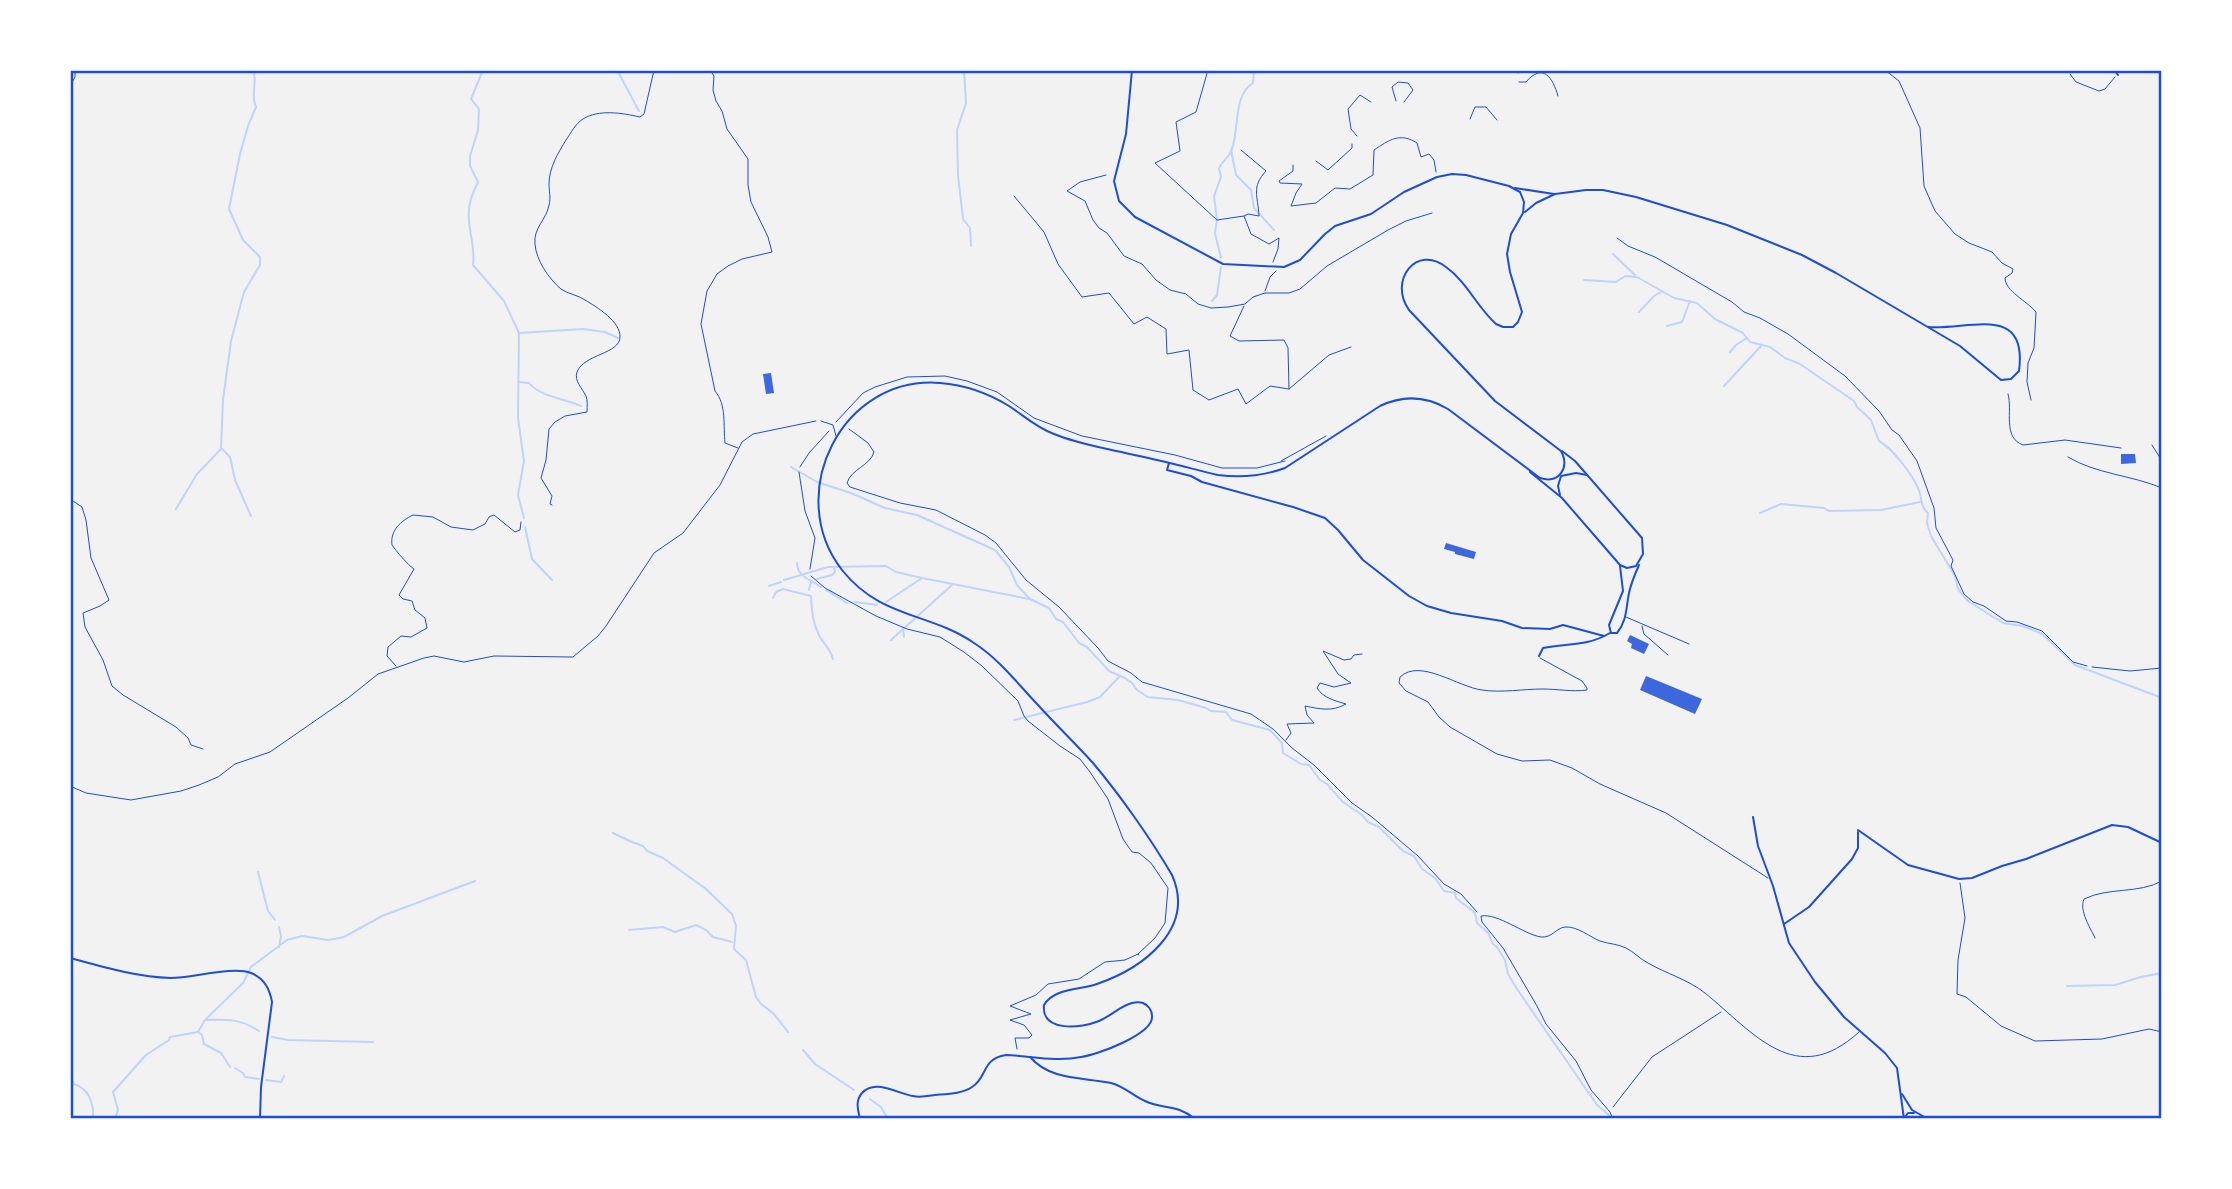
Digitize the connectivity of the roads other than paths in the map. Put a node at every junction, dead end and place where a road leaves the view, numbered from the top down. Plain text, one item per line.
1 (1132, 70) edge
2 (2114, 70) edge
3 (2118, 75) road end
4 (1515, 188) junction
5 (1555, 194) junction
6 (1523, 213) junction
7 (1928, 327) junction
8 (2008, 394) dead end
9 (821, 421) road end
10 (836, 436) junction
11 (1558, 447) junction
12 (2121, 448) dead end
13 (1169, 463) junction
14 (1530, 472) junction
15 (1588, 475) junction
16 (1561, 476) junction
17 (1562, 498) junction
18 (1643, 557) junction
19 (1620, 565) junction
20 (1626, 617) junction
21 (1642, 624) junction
22 (1611, 633) junction
23 (1604, 636) junction
24 (1689, 643) dead end
25 (1668, 655) dead end
26 (1539, 656) joint
27 (2092, 667) road end
28 (2162, 668) edge
29 (1753, 817) dead end
30 (2162, 843) edge
31 (1770, 880) junction
32 (2162, 881) edge
33 (1783, 925) junction
34 (2095, 938) dead end
35 (70, 958) edge
36 (1859, 1032) junction
37 (1029, 1057) junction
38 (1900, 1091) junction
39 (1915, 1113) junction
40 (260, 1119) edge
41 (860, 1119) edge
42 (1195, 1119) edge
43 (1613, 1119) edge
44 (1904, 1119) edge
45 (1928, 1119) edge

1 - 4 street
2 - 3 street
4 - 5 street
4 - 6 street
5 - 6 street
5 - 7 street
6 - 11 street
7 - 7 street
8 - 12 lane
9 - 10 lane
10 - 13 street
10 - 37 street
11 - 15 street
11 - 16 street
13 - 14 street
13 - 23 street
14 - 16 street
14 - 17 street
15 - 16 street
15 - 18 street
16 - 17 street
17 - 19 street
18 - 19 street
18 - 20 street
19 - 22 street
20 - 21 lane
20 - 22 street
21 - 24 lane
21 - 25 lane
22 - 23 street
23 - 26 street
26 - 31 lane
27 - 28 lane
29 - 31 street
30 - 33 street
31 - 33 street
32 - 34 lane
33 - 36 street
35 - 40 street
36 - 38 street
36 - 43 lane
37 - 41 street
37 - 42 street
38 - 39 street
38 - 44 street
39 - 44 street
39 - 45 street

